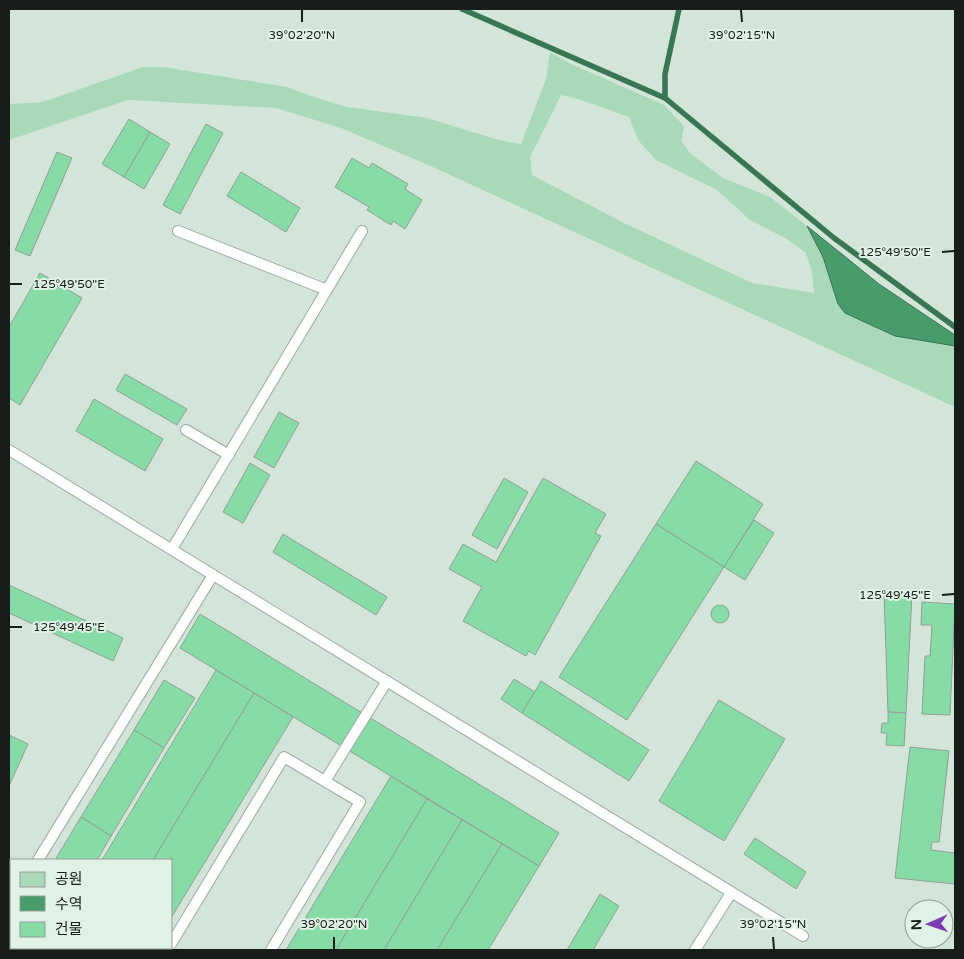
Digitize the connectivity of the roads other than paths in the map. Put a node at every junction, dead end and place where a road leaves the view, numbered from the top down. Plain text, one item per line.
1 (178, 231) dead end
2 (362, 232) dead end
3 (328, 290) junction
4 (186, 430) dead end
5 (9, 450) edge
6 (229, 455) junction
7 (172, 549) junction
8 (213, 575) junction
9 (387, 681) junction
10 (325, 781) junction
11 (39, 859) edge
12 (731, 893) junction
13 (803, 936) dead end
14 (172, 942) edge
15 (271, 950) edge
16 (695, 950) edge

1 - 3 lane
2 - 3 lane
3 - 6 lane
4 - 6 lane
5 - 7 lane
6 - 7 lane
7 - 8 lane
8 - 9 lane
8 - 11 lane
9 - 10 lane
9 - 12 lane
10 - 14 lane
10 - 15 lane
12 - 13 lane
12 - 16 lane

